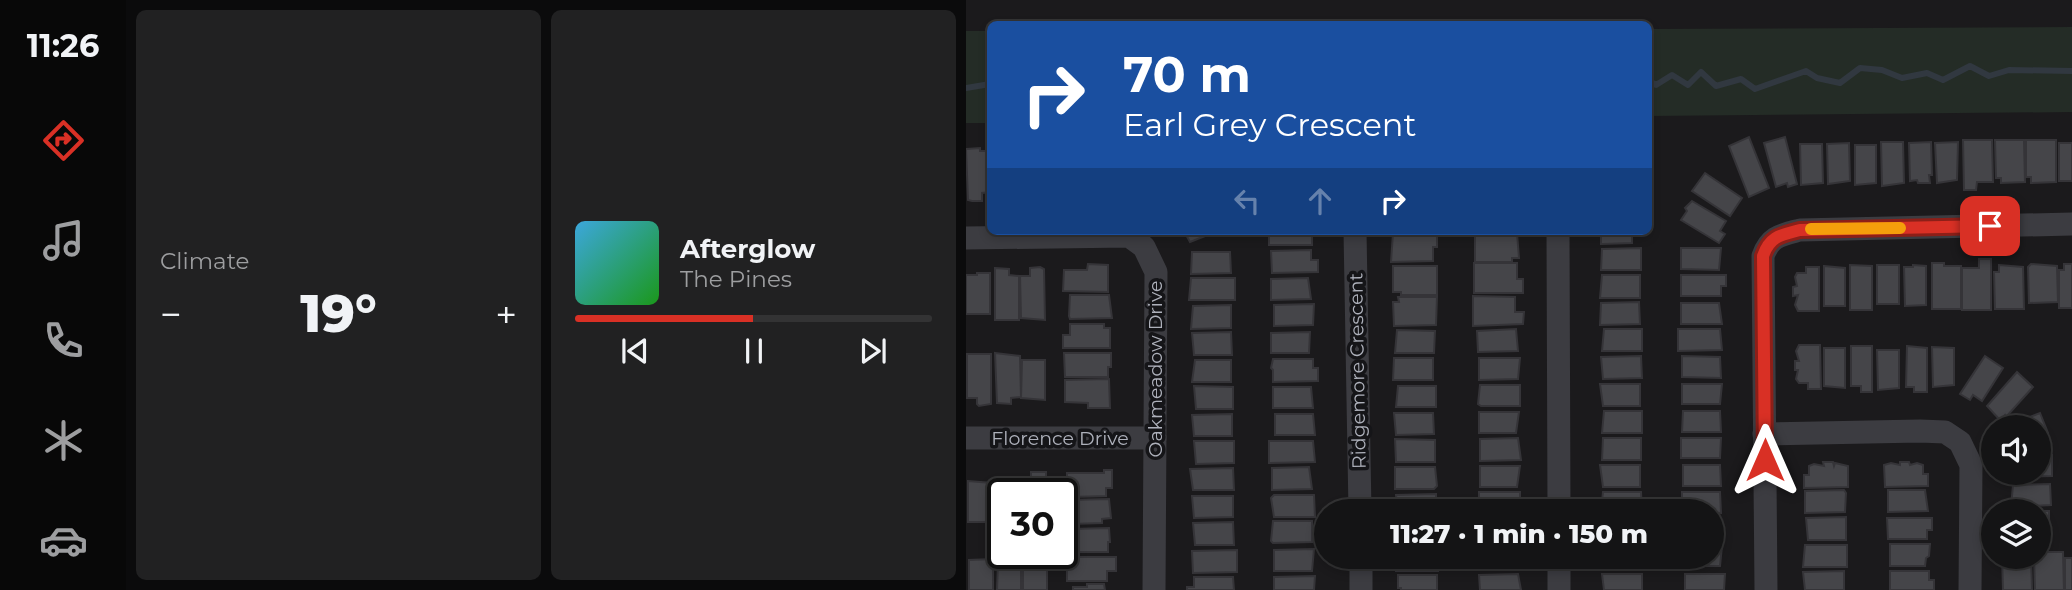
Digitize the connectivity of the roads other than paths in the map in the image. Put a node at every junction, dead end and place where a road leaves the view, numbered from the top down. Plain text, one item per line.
1 (2072, 224) edge
2 (1355, 235) edge
3 (1558, 235) edge
4 (966, 238) edge
5 (1764, 434) junction
6 (966, 438) edge
7 (1155, 438) junction
8 (1360, 499) edge
9 (1559, 499) edge
10 (1361, 569) edge
11 (1559, 569) edge
12 (1154, 590) edge
13 (1361, 590) edge
14 (1559, 590) edge
15 (1766, 590) edge
16 (1970, 590) edge

1 - 5 street
2 - 8 street, Ridgemore Crescent
3 - 9 street
4 - 7 street, Oakmeadow Drive
5 - 15 street
5 - 16 street
6 - 7 street, Florence Drive
7 - 12 street, Oakmeadow Drive
10 - 13 street
11 - 14 street

